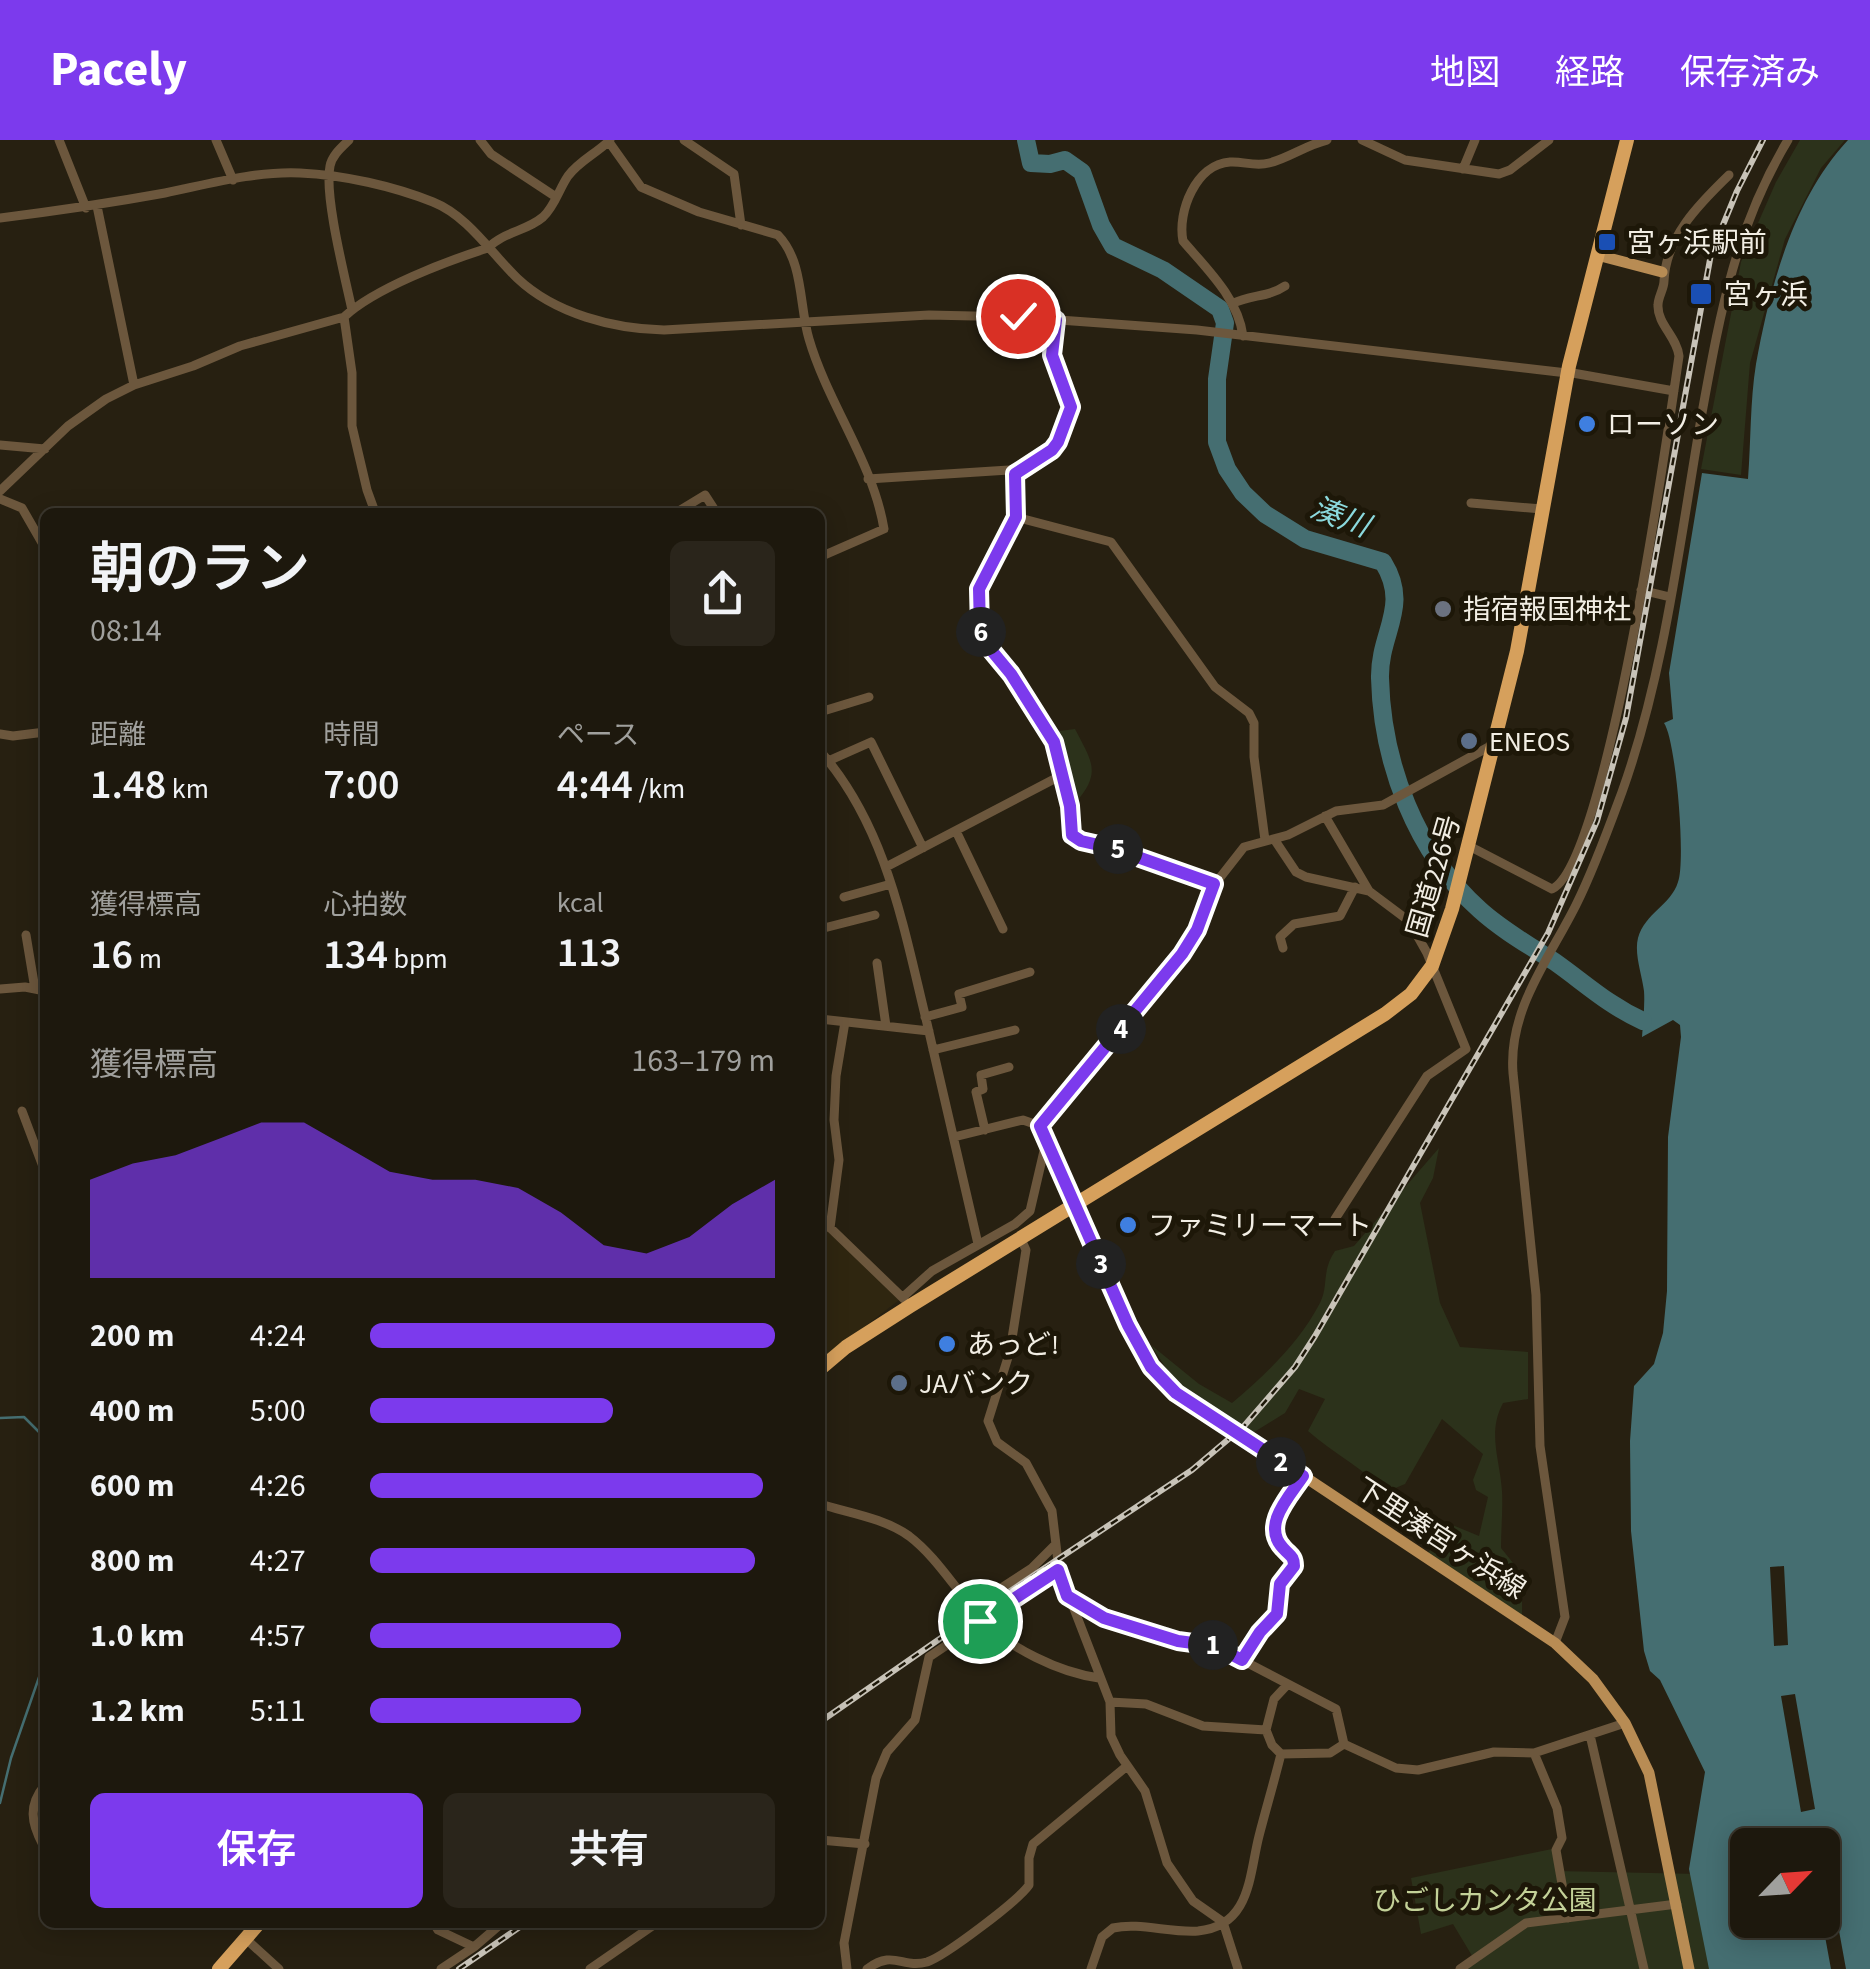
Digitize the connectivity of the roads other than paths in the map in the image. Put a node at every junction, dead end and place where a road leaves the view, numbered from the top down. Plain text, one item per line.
1 (60, 140) edge
2 (216, 140) edge
3 (349, 140) edge
4 (480, 140) edge
5 (684, 140) edge
6 (1327, 140) edge
7 (1362, 140) edge
8 (1398, 140) edge
9 (1475, 140) edge
10 (1549, 140) edge
11 (1610, 140) edge
12 (1788, 140) edge
13 (609, 141) edge
14 (1626, 143) edge
15 (1391, 153) junction
16 (1463, 169) junction
17 (1729, 175) dead end
18 (330, 177) junction
19 (232, 180) junction
20 (556, 197) junction
21 (92, 207) junction
22 (0, 218) edge
23 (741, 225) junction
24 (488, 248) junction
25 (1597, 256) junction
26 (1662, 272) junction
27 (1285, 286) dead end
28 (1232, 304) junction
29 (348, 313) junction
30 (1056, 320) junction
31 (807, 321) junction
32 (1239, 335) junction
33 (1567, 372) junction
34 (134, 385) junction
35 (1674, 392) junction
36 (0, 445) edge
37 (45, 449) junction
38 (1015, 474) junction
39 (868, 479) junction
40 (0, 491) edge
41 (0, 499) edge
42 (1471, 503) dead end
43 (374, 508) edge
44 (683, 508) edge
45 (713, 508) edge
46 (1542, 509) junction
47 (1016, 517) junction
48 (40, 539) edge
49 (825, 554) edge
50 (1640, 590) junction
51 (1670, 597) junction
52 (869, 697) dead end
53 (825, 710) edge
54 (40, 733) edge
55 (0, 734) edge
56 (1494, 744) junction
57 (825, 757) edge
58 (828, 760) junction
59 (1060, 776) junction
60 (1325, 816) junction
61 (956, 831) junction
62 (1270, 840) junction
63 (1468, 846) junction
64 (923, 848) junction
65 (886, 866) junction
66 (891, 884) junction
67 (1214, 884) junction
68 (1355, 887) junction
69 (1368, 891) junction
70 (844, 897) dead end
71 (875, 914) dead end
72 (825, 928) edge
73 (1003, 929) dead end
74 (26, 935) dead end
75 (1283, 948) dead end
76 (876, 963) dead end
77 (1432, 966) junction
78 (1030, 972) dead end
79 (0, 989) edge
80 (40, 990) edge
81 (925, 1017) junction
82 (825, 1020) edge
83 (845, 1022) junction
84 (886, 1026) junction
85 (928, 1030) junction
86 (1015, 1030) dead end
87 (933, 1050) junction
88 (1009, 1067) dead end
89 (22, 1111) dead end
90 (1040, 1126) junction
91 (985, 1130) junction
92 (954, 1136) junction
93 (1048, 1138) junction
94 (40, 1159) edge
95 (1075, 1206) junction
96 (1335, 1219) dead end
97 (825, 1223) edge
98 (830, 1228) junction
99 (1021, 1239) junction
100 (978, 1244) junction
101 (906, 1302) junction
102 (825, 1365) edge
103 (1303, 1476) junction
104 (825, 1506) edge
105 (1054, 1546) junction
106 (1058, 1570) junction
107 (1067, 1596) junction
108 (980, 1621) junction
109 (1554, 1643) junction
110 (1242, 1660) junction
111 (1099, 1678) junction
112 (1288, 1684) junction
113 (1110, 1702) junction
114 (1626, 1722) junction
115 (1266, 1730) junction
116 (1590, 1735) junction
117 (1344, 1744) junction
118 (1281, 1754) junction
119 (1534, 1754) junction
120 (1128, 1766) junction
121 (40, 1791) edge
122 (40, 1839) edge
123 (825, 1840) edge
124 (865, 1844) junction
125 (1677, 1904) junction
126 (1630, 1910) junction
127 (1568, 1918) junction
128 (1222, 1922) junction
129 (437, 1928) edge
130 (496, 1928) edge
131 (649, 1928) edge
132 (251, 1929) edge
133 (474, 1947) junction
134 (220, 1969) edge
135 (279, 1969) edge
136 (441, 1969) edge
137 (590, 1969) edge
138 (847, 1969) edge
139 (867, 1969) edge
140 (1091, 1969) edge
141 (1238, 1969) edge
142 (1460, 1969) edge
143 (1644, 1969) edge
144 (1689, 1969) edge

1 - 21 street
2 - 19 street
3 - 18 street
4 - 20 street
5 - 23 street
6 - 28 street
7 - 15 street
8 - 15 street
9 - 16 street
10 - 16 street
11 - 14 street
12 - 51 street
13 - 20 street
13 - 23 street
14 - 25 highway, 国道226号
15 - 16 street
17 - 26 street
18 - 19 street
18 - 24 street
18 - 29 street
19 - 21 street
20 - 24 street
21 - 22 street
21 - 34 street
23 - 31 street
24 - 29 street
24 - 31 street
25 - 26 main road
25 - 33 highway, 国道226号
26 - 35 street
27 - 28 street
28 - 32 street
29 - 34 street
29 - 43 street
30 - 31 street
30 - 32 street
30 - 38 street
31 - 39 street
32 - 33 street
33 - 35 street
33 - 46 highway, 国道226号
34 - 37 street
35 - 50 street
36 - 37 street
37 - 40 street
38 - 39 street
38 - 47 street
39 - 49 street
41 - 48 street
42 - 46 street
44 - 45 street
46 - 56 highway, 国道226号
47 - 59 street
47 - 62 street
50 - 51 street
50 - 63 street
51 - 109 street
52 - 53 street
54 - 55 street
56 - 60 street
56 - 63 highway, 国道226号
57 - 58 street
58 - 64 street
58 - 65 street
59 - 61 street
59 - 67 street
60 - 62 street
60 - 69 street
61 - 64 street
61 - 73 street
62 - 67 street
62 - 68 street
63 - 77 highway, 国道226号
64 - 65 street
65 - 66 street
66 - 70 street
66 - 81 street
67 - 90 street
68 - 69 street
68 - 75 street
69 - 77 street
71 - 72 street
74 - 80 street
76 - 84 street
77 - 95 highway, 国道226号
77 - 96 street
78 - 81 street
79 - 80 street
81 - 85 street
82 - 83 street
83 - 84 street
83 - 98 street
84 - 85 street
85 - 87 street
86 - 87 street
87 - 92 street
88 - 91 street
89 - 94 street
90 - 91 street
90 - 93 street
91 - 92 street
92 - 100 street
93 - 95 street
93 - 100 street
95 - 99 highway, 国道226号
95 - 103 main road, 下里湊宮ヶ浜線
97 - 98 street
98 - 101 street
99 - 101 highway, 国道226号
99 - 105 street
100 - 101 street
101 - 102 highway, 国道226号
103 - 109 main road, 下里湊宮ヶ浜線
103 - 110 street
104 - 105 street
105 - 106 street
106 - 107 street
106 - 108 street
107 - 110 street
107 - 111 street
108 - 111 street
108 - 124 street
109 - 114 main road, 下里湊宮ヶ浜線
110 - 112 street
111 - 113 street
112 - 115 street
112 - 117 street
113 - 115 street
113 - 120 street
114 - 116 street
114 - 125 main road, 下里湊宮ヶ浜線
115 - 118 street
116 - 119 street
116 - 126 street
117 - 118 street
117 - 119 street
118 - 128 street
119 - 127 street
120 - 128 street
120 - 139 street
121 - 122 street
123 - 124 street
124 - 138 street
125 - 126 street
125 - 144 main road, 下里湊宮ヶ浜線
126 - 127 street
126 - 143 street
127 - 142 street
128 - 140 street
128 - 141 street
129 - 133 street
130 - 133 street
131 - 137 street
132 - 134 highway
132 - 135 street
133 - 136 street

